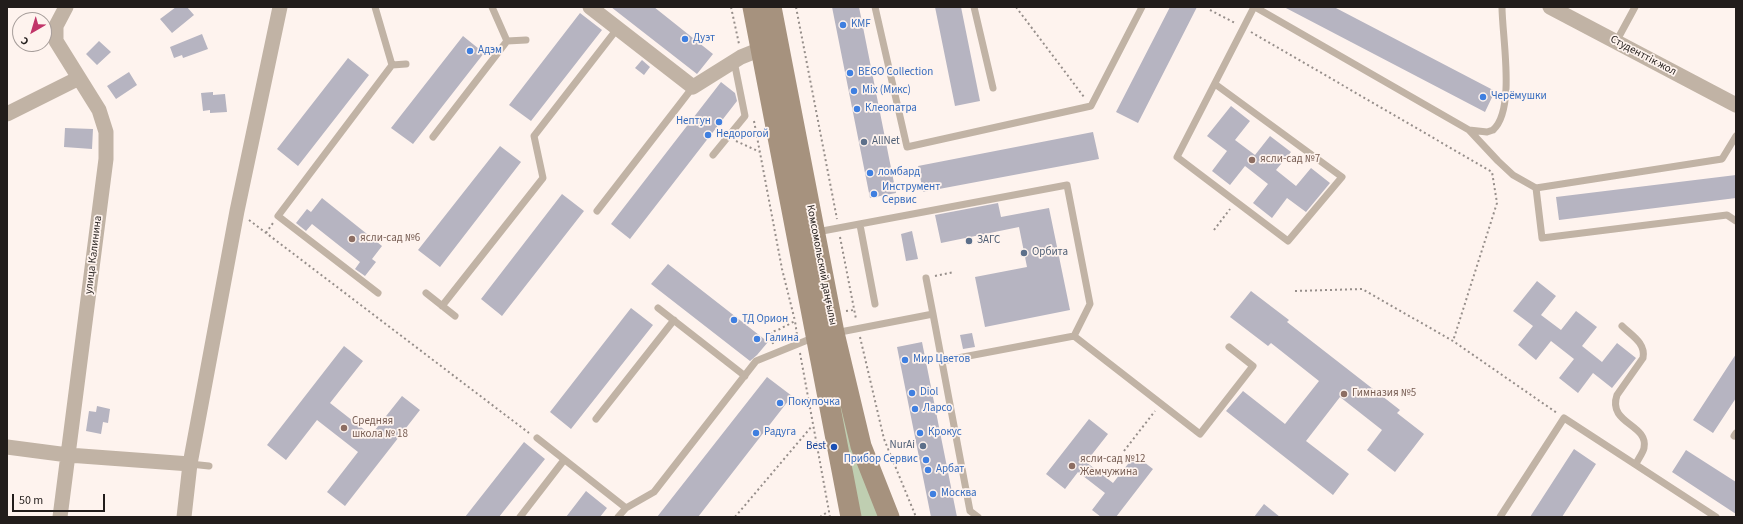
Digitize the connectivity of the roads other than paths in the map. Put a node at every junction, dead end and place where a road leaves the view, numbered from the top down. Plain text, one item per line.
1 (66, 7) edge
2 (280, 7) edge
3 (374, 7) edge
4 (492, 7) edge
5 (590, 7) edge
6 (753, 7) edge
7 (771, 7) edge
8 (875, 7) edge
9 (974, 7) edge
10 (1142, 7) edge
11 (1255, 7) edge
12 (1502, 7) edge
13 (1550, 7) edge
14 (1635, 7) edge
15 (617, 29) junction
16 (526, 40) dead end
17 (507, 42) junction
18 (1616, 42) junction
19 (770, 47) junction
20 (738, 59) junction
21 (406, 64) dead end
22 (392, 65) junction
23 (79, 78) junction
24 (1215, 84) junction
25 (693, 87) junction
26 (993, 88) dead end
27 (1736, 105) edge
28 (7, 114) edge
29 (1469, 130) junction
30 (433, 136) dead end
31 (1736, 136) edge
32 (713, 155) dead end
33 (1536, 188) junction
34 (597, 211) dead end
35 (1736, 221) edge
36 (860, 224) junction
37 (815, 233) junction
38 (926, 278) road end
39 (378, 293) dead end
40 (426, 293) dead end
41 (875, 304) dead end
42 (442, 306) junction
43 (658, 308) dead end
44 (933, 314) junction
45 (455, 316) dead end
46 (674, 320) junction
47 (1622, 326) dead end
48 (1074, 336) junction
49 (816, 338) junction
50 (1229, 347) dead end
51 (942, 361) junction
52 (745, 376) junction
53 (596, 419) dead end
54 (537, 438) road end
55 (7, 447) edge
56 (68, 455) junction
57 (564, 460) junction
58 (190, 464) junction
59 (1636, 464) junction
60 (209, 466) dead end
61 (626, 508) junction
62 (60, 517) edge
63 (184, 517) edge
64 (520, 517) edge
65 (618, 517) edge
66 (851, 517) edge
67 (889, 517) edge
68 (978, 517) edge
69 (1500, 517) edge
70 (1716, 517) edge

1 - 23 street, улица Калинина
2 - 58 street
3 - 22 lane
4 - 17 lane
5 - 15 street
6 - 19 street, Комсомольский даңғылы
7 - 19 street, Комсомольский даңғылы
8 - 10 lane
9 - 26 lane
11 - 24 lane
11 - 29 lane
12 - 29 lane
13 - 18 street, Студенттік жол
14 - 18 lane
15 - 25 street
15 - 42 lane
16 - 17 lane
17 - 30 lane
18 - 27 street, Студенттік жол
19 - 20 street
19 - 37 street, Комсомольский даңғылы
19 - 49 street, Комсомольский даңғылы
20 - 25 street
20 - 32 lane
21 - 22 lane
22 - 39 lane
23 - 28 street
23 - 56 street, улица Калинина
24 - 24 lane
25 - 34 lane
29 - 33 lane
31 - 33 lane
33 - 35 lane
36 - 37 lane
36 - 41 lane
36 - 48 lane
37 - 49 street, Комсомольский даңғылы
38 - 44 lane
40 - 42 lane
42 - 45 lane
43 - 46 lane
44 - 49 lane
44 - 51 lane
46 - 52 lane
46 - 53 lane
47 - 59 lane
48 - 50 lane
48 - 51 lane
49 - 52 lane
49 - 66 street, Комсомольский даңғылы
49 - 67 street, Комсомольский даңғылы
51 - 68 lane
52 - 61 lane
54 - 57 lane
55 - 56 street
56 - 58 street
56 - 62 street, улица Калинина
57 - 61 lane
57 - 64 lane
58 - 60 lane
58 - 63 street
59 - 69 lane
59 - 70 lane
61 - 65 lane

